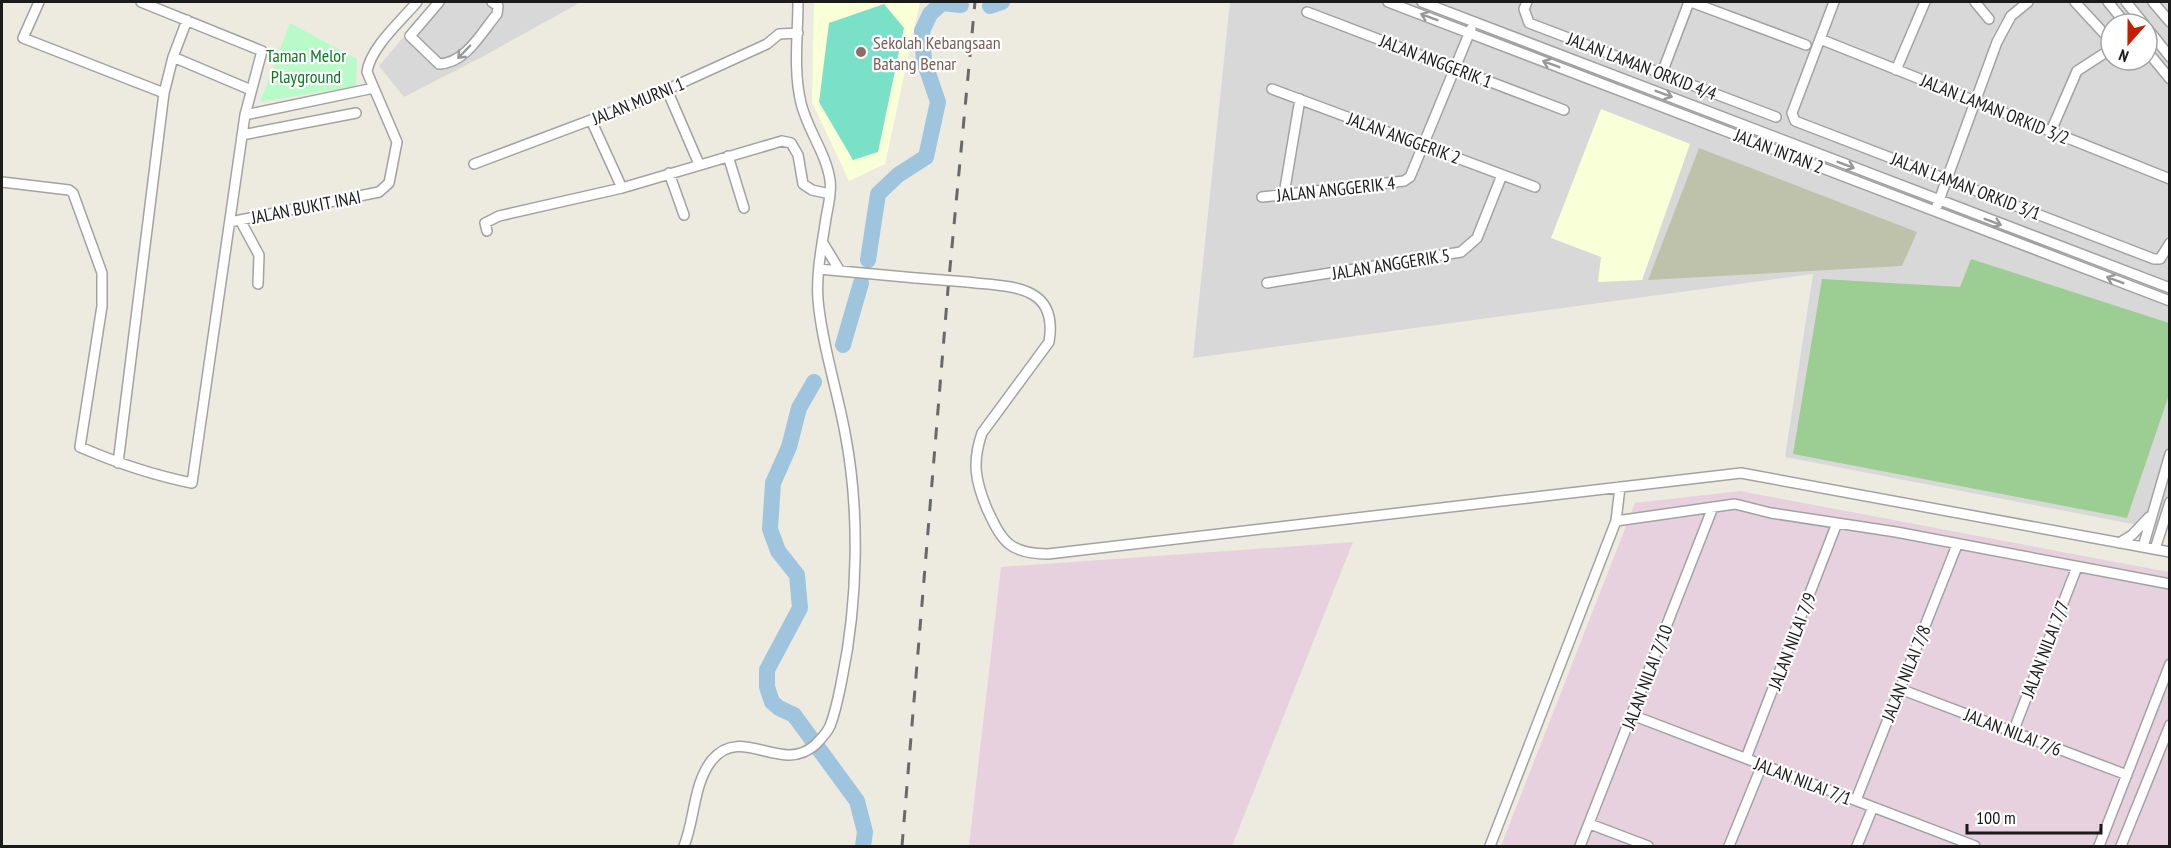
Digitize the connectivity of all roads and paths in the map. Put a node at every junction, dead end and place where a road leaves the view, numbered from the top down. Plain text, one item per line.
1 (39, 2) edge
2 (141, 2) edge
3 (417, 2) edge
4 (439, 2) edge
5 (492, 2) edge
6 (798, 2) edge
7 (1388, 2) edge
8 (1422, 2) edge
9 (1527, 2) edge
10 (1690, 2) edge
11 (1834, 2) edge
12 (1924, 2) edge
13 (1975, 2) edge
14 (2028, 2) edge
15 (2075, 2) edge
16 (2153, 2) edge
17 (1307, 12) dead end
18 (1989, 19) dead end
19 (187, 20) junction
20 (1474, 21) junction
21 (2169, 22) edge
22 (2099, 28) edge
23 (798, 33) junction
24 (1469, 33) junction
25 (1820, 39) junction
26 (2159, 44) edge
27 (1806, 45) dead end
28 (173, 57) junction
29 (2099, 57) edge
30 (2169, 57) edge
31 (2159, 66) edge
32 (1455, 68) junction
33 (1896, 70) junction
34 (1662, 73) junction
35 (2169, 79) edge
36 (374, 88) junction
37 (1272, 89) dead end
38 (251, 90) junction
39 (667, 90) junction
40 (164, 93) junction
41 (1300, 99) junction
42 (1975, 101) junction
43 (1564, 110) dead end
44 (356, 113) dead end
45 (245, 115) junction
46 (1776, 117) dead end
47 (591, 120) junction
48 (2051, 131) junction
49 (242, 135) junction
50 (1424, 146) junction
51 (728, 156) junction
52 (474, 164) dead end
53 (699, 164) junction
54 (669, 173) junction
55 (1502, 175) junction
56 (1946, 179) junction
57 (2169, 179) edge
58 (2, 182) edge
59 (1535, 187) dead end
60 (622, 188) junction
61 (1284, 194) junction
62 (830, 195) junction
63 (1262, 197) dead end
64 (1939, 201) junction
65 (744, 208) dead end
66 (1935, 211) junction
67 (684, 215) dead end
68 (235, 221) junction
69 (487, 231) dead end
70 (823, 243) junction
71 (2169, 243) edge
72 (819, 269) junction
73 (840, 271) junction
74 (1267, 283) dead end
75 (258, 284) dead end
76 (2169, 288) edge
77 (818, 297) junction
78 (2169, 301) edge
79 (2169, 454) edge
80 (118, 463) junction
81 (1620, 487) junction
82 (2169, 502) edge
83 (1713, 507) junction
84 (2152, 514) junction
85 (1616, 521) junction
86 (2164, 521) junction
87 (1837, 523) junction
88 (2169, 530) edge
89 (2119, 543) junction
90 (1957, 545) junction
91 (2143, 547) junction
92 (2155, 549) junction
93 (2169, 552) edge
94 (2077, 567) junction
95 (2169, 584) edge
96 (2169, 664) edge
97 (1900, 689) junction
98 (1632, 715) junction
99 (2169, 725) edge
100 (2013, 732) junction
101 (1746, 759) junction
102 (1762, 765) junction
103 (2127, 775) junction
104 (1856, 800) junction
105 (1873, 807) junction
106 (1590, 824) junction
107 (684, 846) edge
108 (1490, 846) edge
109 (1581, 846) edge
110 (1648, 846) edge
111 (1729, 846) edge
112 (1857, 846) edge
113 (1975, 846) edge
114 (2099, 846) edge
115 (2121, 846) edge

1 - 40 street
2 - 19 street
3 - 36 street, JALAN BUKIT INAI
5 -> 4 street
6 - 23 street
24 -> 7 street, JALAN INTAN 2
8 - 20 street, JALAN INTAN 2
9 - 34 street, JALAN LAMAN ORKID 4/4
10 - 27 street
10 - 34 street
11 - 25 street, JALAN LAMAN ORKID 3/1
12 - 33 street
13 - 18 street
14 - 42 street
15 - 22 street
16 - 21 street
17 - 32 street, JALAN ANGGERIK 1
19 - 28 street
19 - 38 street
20 - 24 street
20 -> 64 street, JALAN INTAN 2
23 - 39 street, JALAN MURNI 1
23 - 62 street
24 - 32 street
66 -> 24 street, JALAN INTAN 2
25 - 33 street, JALAN LAMAN ORKID 3/2
25 - 56 street, JALAN LAMAN ORKID 3/1
26 - 30 street
28 - 38 street
28 - 40 street
29 - 48 street
31 - 35 street
32 - 43 street, JALAN ANGGERIK 1
32 - 50 street
33 - 42 street, JALAN LAMAN ORKID 3/2
34 - 46 street, JALAN LAMAN ORKID 4/4
36 - 45 street
36 - 68 street, JALAN BUKIT INAI
37 - 41 street, JALAN ANGGERIK 2
38 - 45 street
39 - 47 street, JALAN MURNI 1
39 - 53 street
40 - 80 street
41 - 50 street, JALAN ANGGERIK 2
41 - 61 street
42 - 48 street, JALAN LAMAN ORKID 3/2
42 - 56 street
44 - 49 street
45 - 49 street
47 - 52 street, JALAN MURNI 1
47 - 60 street
48 - 57 street, JALAN LAMAN ORKID 3/2
49 - 68 street
50 - 55 street, JALAN ANGGERIK 2
50 - 61 street, JALAN ANGGERIK 4
51 - 53 street
51 - 62 street
51 - 65 street
53 - 54 street
54 - 60 street
54 - 67 street
55 - 59 street, JALAN ANGGERIK 2
55 - 74 street, JALAN ANGGERIK 5
56 - 64 street
56 - 71 street, JALAN LAMAN ORKID 3/1
58 - 80 street
60 - 69 street
61 - 63 street, JALAN ANGGERIK 4
62 - 70 street
64 - 66 street
64 -> 76 street, JALAN INTAN 2
78 -> 66 street, JALAN INTAN 2
68 - 75 street
68 - 80 street
70 - 72 street
70 - 73 street
72 - 73 street
72 - 77 street
73 - 77 street
73 - 81 street, bridge
77 - 107 street
79 - 84 street
81 - 85 street
81 - 89 street
82 - 86 street
83 - 85 street
83 - 87 street
83 - 98 street, JALAN NILAI 7/10
84 - 89 street
84 - 91 street
85 - 108 street
86 - 88 street
86 - 92 street
87 - 90 street
87 - 101 street, JALAN NILAI 7/9
89 - 91 street
90 - 94 street
90 - 97 street, JALAN NILAI 7/8
91 - 92 street
92 - 93 street
94 - 95 street
94 - 100 street, JALAN NILAI 7/7
96 - 103 street
97 - 100 street, JALAN NILAI 7/6
97 - 104 street, JALAN NILAI 7/8
98 - 101 street, JALAN NILAI 7/1
98 - 106 street, JALAN NILAI 7/10
99 - 115 street
100 - 103 street, JALAN NILAI 7/6
101 - 102 street, JALAN NILAI 7/1
102 - 104 street, JALAN NILAI 7/1
102 - 111 street
103 - 114 street
104 - 105 street, JALAN NILAI 7/1
105 - 112 street
105 - 113 street, JALAN NILAI 7/1
106 - 109 street, JALAN NILAI 7/10
106 - 110 street

